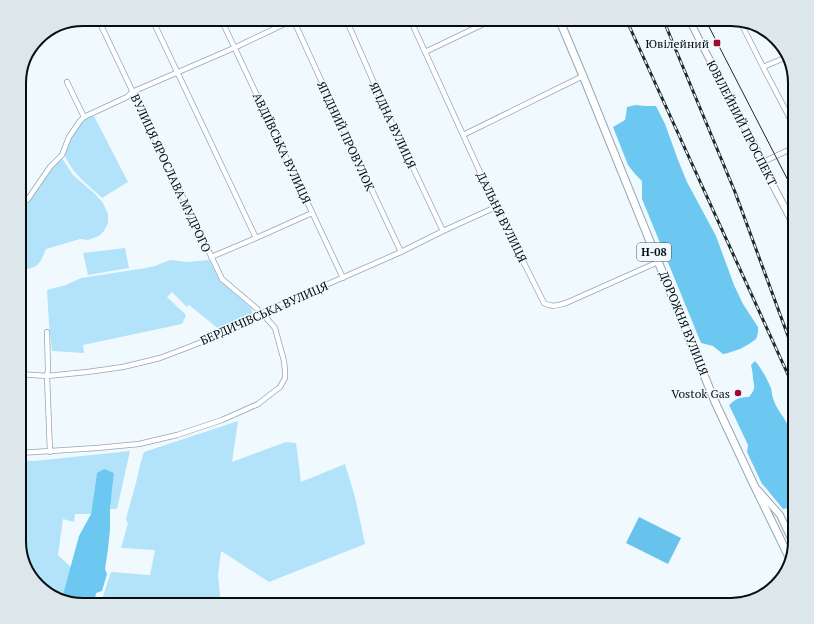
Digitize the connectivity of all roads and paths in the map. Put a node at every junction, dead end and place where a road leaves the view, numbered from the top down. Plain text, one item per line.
1 (101, 26) edge
2 (155, 26) edge
3 (224, 26) edge
4 (280, 26) edge
5 (297, 26) edge
6 (349, 26) edge
7 (413, 26) edge
8 (479, 26) edge
9 (562, 26) edge
10 (693, 26) edge
11 (743, 27) edge
12 (234, 48) junction
13 (425, 52) junction
14 (782, 59) edge
15 (763, 67) junction
16 (178, 73) junction
17 (583, 76) junction
18 (67, 82) dead end
19 (132, 92) junction
20 (788, 115) edge
21 (84, 117) junction
22 (463, 134) junction
23 (788, 150) edge
24 (763, 162) junction
25 (26, 201) edge
26 (496, 207) junction
27 (312, 213) junction
28 (788, 214) edge
29 (443, 231) junction
30 (256, 238) junction
31 (401, 252) junction
32 (211, 257) junction
33 (658, 262) junction
34 (343, 278) junction
35 (262, 314) junction
36 (47, 332) dead end
37 (26, 374) edge
38 (47, 376) junction
39 (50, 452) junction
40 (26, 454) edge
41 (753, 483) junction
42 (788, 532) edge
43 (787, 552) edge

1 - 19 street, ВУЛИЦЯ ЯРОСЛАВА МУДРОГО
2 - 16 street
3 - 12 street, АВДІЇВСЬКА ВУЛИЦЯ
4 - 12 street
5 - 31 street, ЯГІДНИЙ ПРОВУЛОК
6 - 29 street, ЯГІДНА ВУЛИЦЯ
7 - 13 street, ДАЛЬНЯ ВУЛИЦЯ
8 - 13 street
9 - 17 main road, ДОРОЖНЯ ВУЛИЦЯ / Н-08
10 - 24 main road, ЮВІЛЕЙНИЙ ПРОСПЕКТ
11 - 15 street
12 - 16 street
12 - 27 street, АВДІЇВСЬКА ВУЛИЦЯ
13 - 22 street, ДАЛЬНЯ ВУЛИЦЯ
14 - 15 street
15 - 20 street
16 - 19 street
16 - 30 street
17 - 22 street
17 - 33 main road, ДОРОЖНЯ ВУЛИЦЯ / Н-08
18 - 21 street
19 - 21 street
19 - 32 street, ВУЛИЦЯ ЯРОСЛАВА МУДРОГО
21 - 25 street
22 - 26 street, ДАЛЬНЯ ВУЛИЦЯ
23 - 24 street
24 - 28 main road, ЮВІЛЕЙНИЙ ПРОСПЕКТ
26 - 29 street, БЕРДИЧІВСЬКА ВУЛИЦЯ
26 - 33 street, ДАЛЬНЯ ВУЛИЦЯ
27 - 30 street
27 - 34 street, АВДІЇВСЬКА ВУЛИЦЯ
29 - 31 street, БЕРДИЧІВСЬКА ВУЛИЦЯ
30 - 32 street
31 - 34 street, БЕРДИЧІВСЬКА ВУЛИЦЯ
32 - 35 street, ВУЛИЦЯ ЯРОСЛАВА МУДРОГО
33 - 41 main road, ДОРОЖНЯ ВУЛИЦЯ / Н-08
34 - 35 street, БЕРДИЧІВСЬКА ВУЛИЦЯ
35 - 38 street, БЕРДИЧІВСЬКА ВУЛИЦЯ
35 - 39 street, ВУЛИЦЯ ЯРОСЛАВА МУДРОГО
36 - 38 street
37 - 38 street, БЕРДИЧІВСЬКА ВУЛИЦЯ
38 - 39 street
39 - 40 street, ВУЛИЦЯ ЯРОСЛАВА МУДРОГО
41 - 42 main road
41 - 43 main road, ДОРОЖНЯ ВУЛИЦЯ / Н-08

